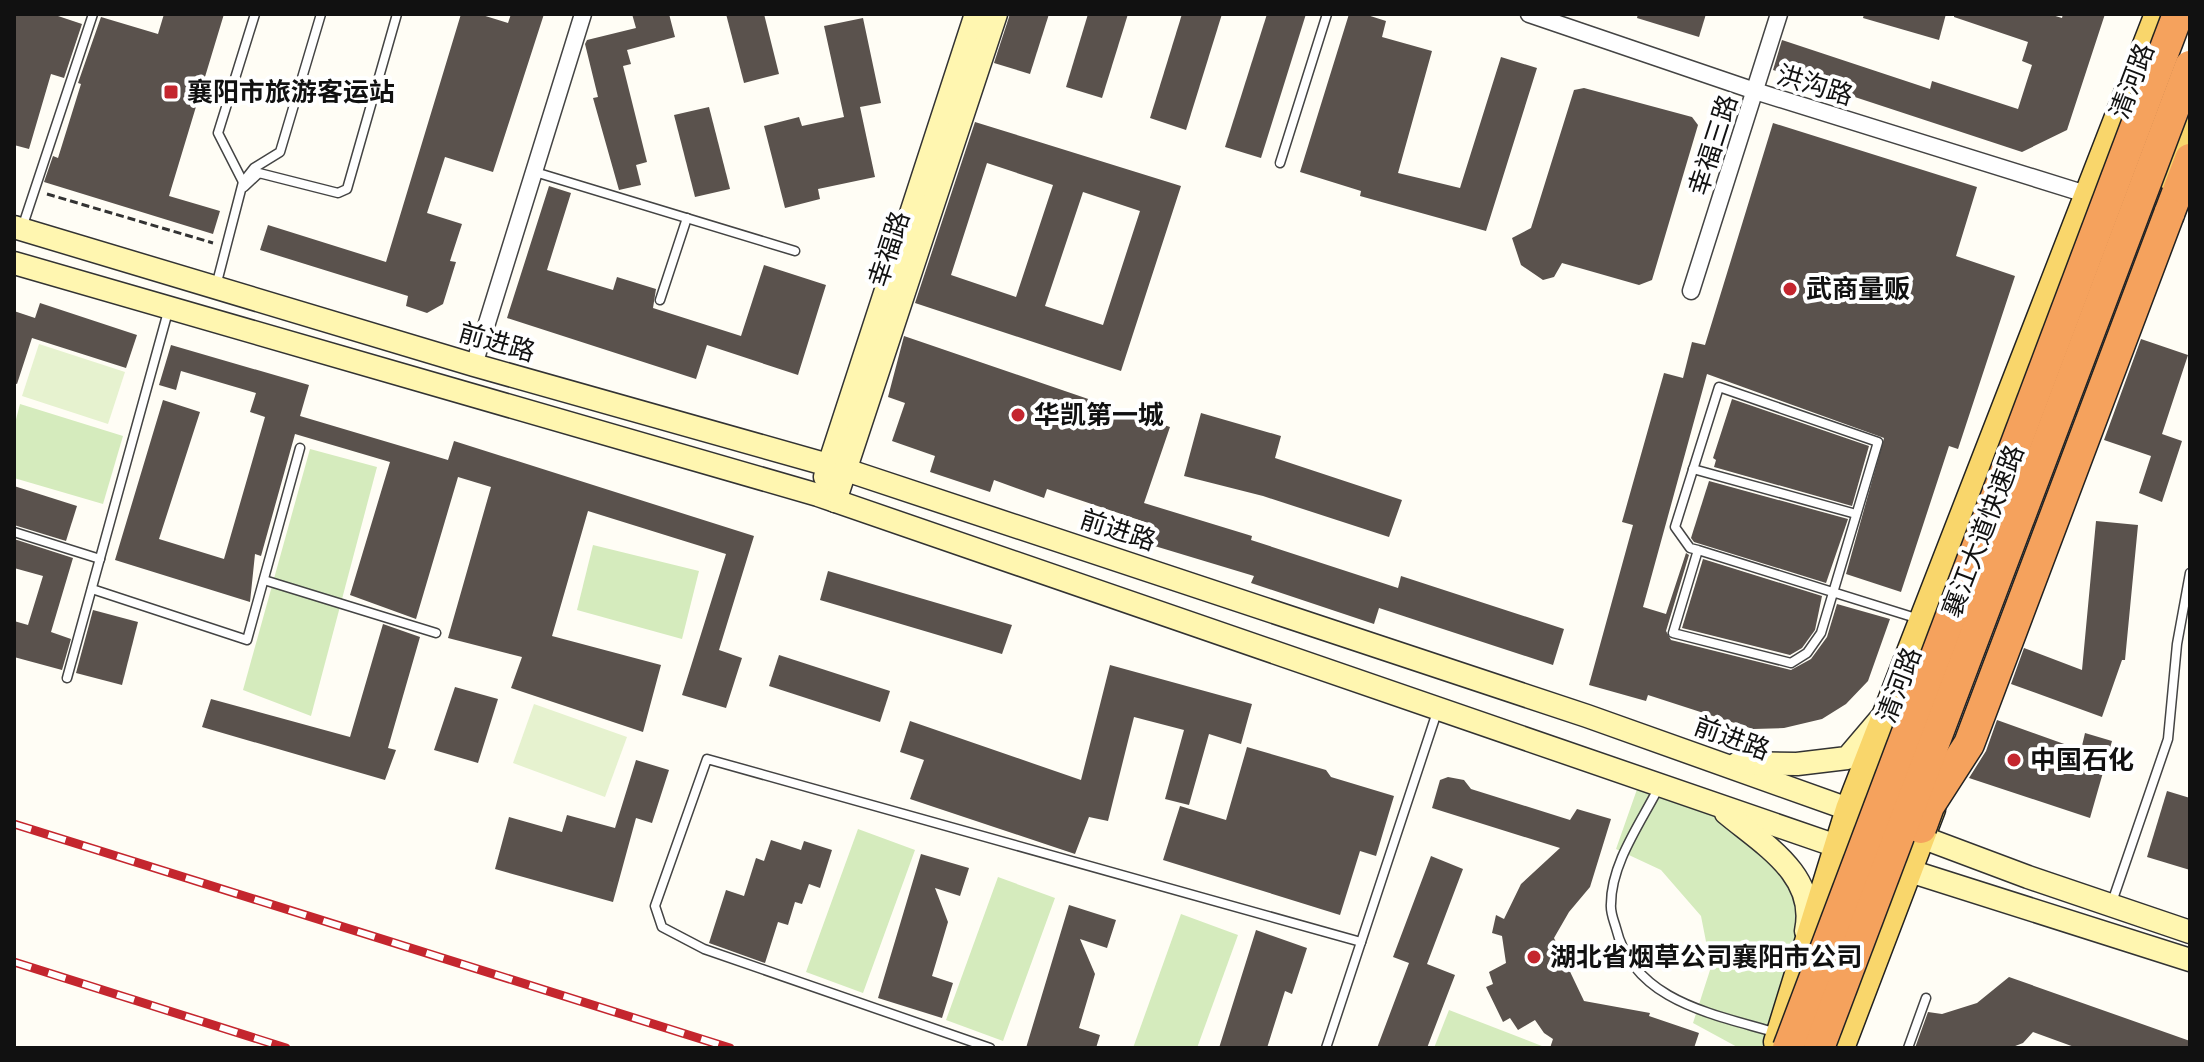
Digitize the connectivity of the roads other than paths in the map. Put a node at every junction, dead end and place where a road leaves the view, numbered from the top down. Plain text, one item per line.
1 (93, 14) edge
2 (255, 14) edge
3 (321, 14) edge
4 (397, 14) edge
5 (583, 14) edge
6 (976, 14) edge
7 (996, 14) edge
8 (1327, 14) edge
9 (1529, 14) edge
10 (1779, 14) edge
11 (2158, 14) edge
12 (2178, 14) edge
13 (2190, 66) edge
14 (1755, 91) junction
15 (2190, 125) edge
16 (2190, 159) edge
17 (1280, 163) dead end
18 (534, 171) junction
19 (243, 185) junction
20 (2089, 195) junction
21 (687, 218) junction
22 (18, 228) edge
23 (795, 251) dead end
24 (14, 263) edge
25 (216, 287) junction
26 (1691, 291) dead end
27 (660, 300) dead end
28 (169, 308) junction
29 (474, 365) junction
30 (300, 448) dead end
31 (838, 467) junction
32 (1693, 469) junction
33 (827, 498) junction
34 (1856, 514) junction
35 (14, 532) edge
36 (1698, 550) junction
37 (100, 559) junction
38 (2190, 573) edge
39 (264, 580) junction
40 (92, 589) junction
41 (1833, 592) junction
42 (1923, 621) junction
43 (436, 633) dead end
44 (67, 678) dead end
45 (1892, 705) junction
46 (1438, 708) junction
47 (1717, 763) junction
48 (1661, 785) junction
49 (1716, 804) junction
50 (1849, 809) junction
51 (1922, 837) junction
52 (1837, 846) junction
53 (1909, 871) junction
54 (2111, 905) junction
55 (2190, 932) edge
56 (1361, 942) junction
57 (2190, 960) edge
58 (1795, 981) junction
59 (1926, 998) dead end
60 (1781, 1043) edge
61 (990, 1048) edge
62 (1326, 1048) edge
63 (1819, 1048) edge
64 (1831, 1048) edge
65 (1841, 1048) edge
66 (1908, 1048) edge

1 - 22 lane
2 - 19 lane
3 - 19 lane
4 - 19 lane
5 - 18 street
6 - 31 main road, 幸福路
7 - 31 main road, 幸福路
8 - 17 lane
9 - 14 street, 洪沟路
10 - 14 street, 幸福三路
11 - 20 main road, 清河路
12 - 60 highway, 襄江大道快速路, bridge
13 - 63 highway, 襄江大道快速路, bridge
14 - 20 street, 洪沟路
14 - 26 street, 幸福三路
15 - 51 main road
16 - 64 highway, bridge
18 - 21 lane
18 - 29 street
19 - 25 lane
20 - 42 main road, 清河路
21 - 23 lane
21 - 27 lane
22 - 25 main road, 前进路
24 - 28 main road
25 - 29 main road, 前进路
28 - 33 main road
28 - 37 lane
29 - 31 main road, 前进路
30 - 39 lane
31 - 33 main road, 幸福路
31 - 47 main road, 前进路
32 - 34 lane
32 - 34 lane
32 - 36 lane
33 - 46 main road
34 - 41 lane
35 - 37 lane
36 - 41 lane
36 - 41 lane
37 - 40 lane
38 - 54 lane
39 - 40 lane
39 - 43 lane
40 - 44 lane
41 - 42 lane
42 - 45 main road, 清河路
45 - 47 main road
45 - 50 main road, 清河路
46 - 48 main road
46 - 56 lane
47 - 50 main road, 前进路
48 - 49 main road
48 - 60 lane
49 - 52 main road
49 - 58 main road
50 - 51 main road, 前进路
50 - 52 main road, 清河路
51 - 53 main road
51 - 54 main road, 前进路
52 - 53 main road
52 - 58 main road, 清河路
53 - 57 main road
53 - 65 main road
54 - 55 main road, 前进路
56 - 61 lane
56 - 62 lane
58 - 60 main road, 清河路
59 - 66 lane

